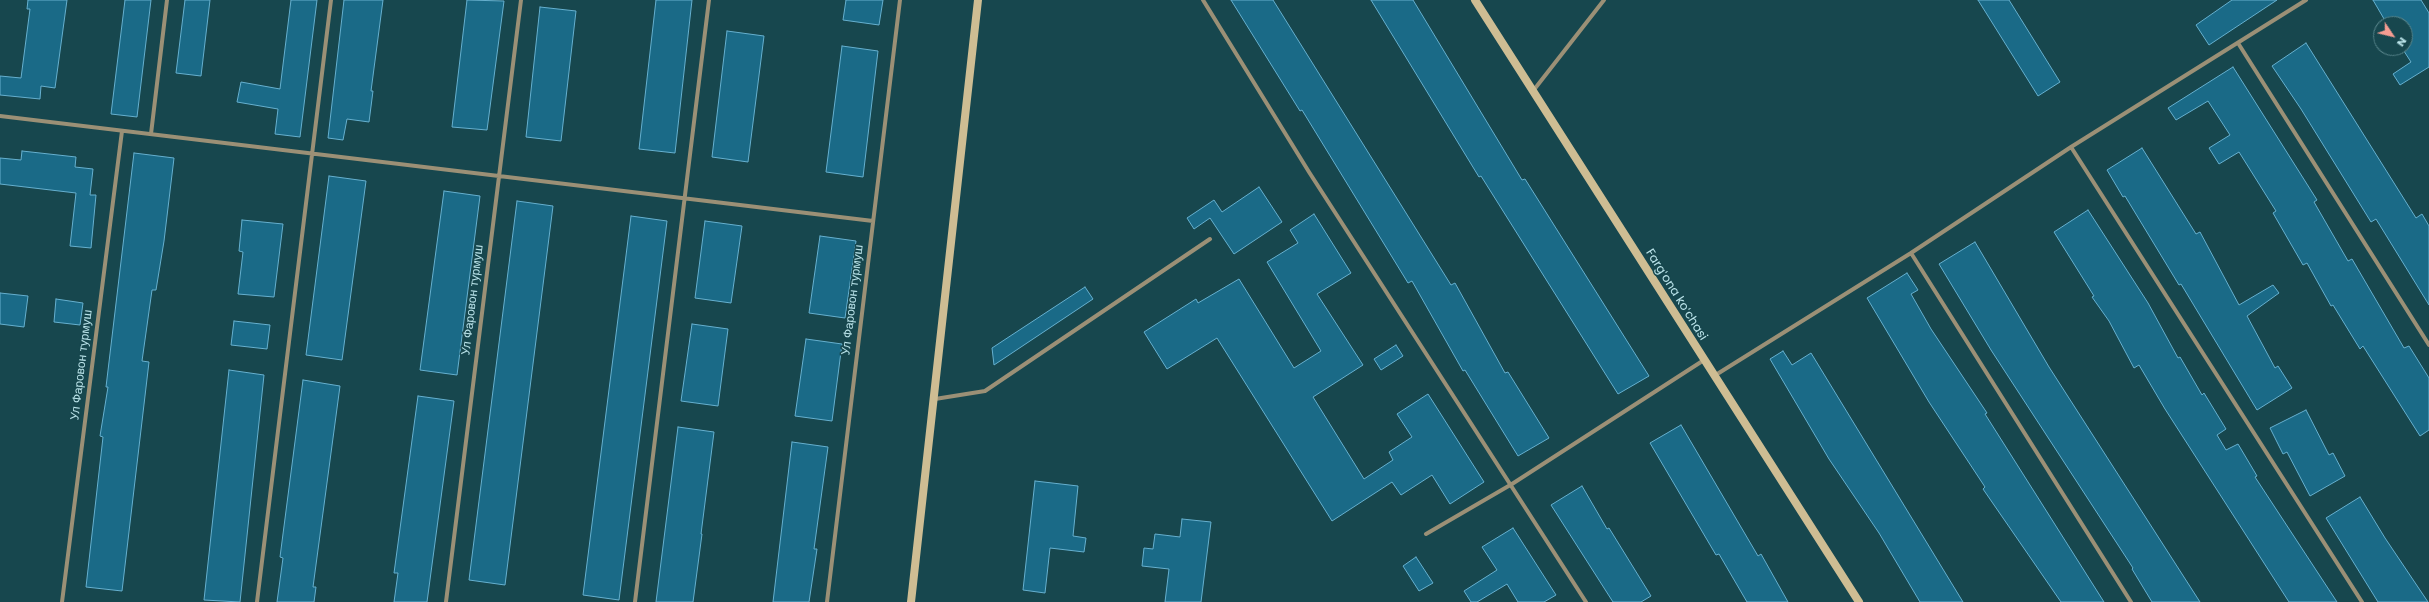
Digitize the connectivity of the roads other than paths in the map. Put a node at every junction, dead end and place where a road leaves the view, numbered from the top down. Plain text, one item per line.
1 (167, 0) edge
2 (331, 0) edge
3 (521, 0) edge
4 (709, 0) edge
5 (900, 0) edge
6 (978, 0) edge
7 (1203, 0) edge
8 (1475, 0) edge
9 (1604, 0) edge
10 (2306, 0) edge
11 (2238, 43) junction
12 (1533, 92) junction
13 (0, 116) edge
14 (122, 131) junction
15 (151, 134) junction
16 (2071, 147) junction
17 (312, 154) junction
18 (498, 176) junction
19 (685, 199) junction
20 (873, 221) junction
21 (1210, 239) dead end
22 (1911, 253) junction
23 (2429, 345) edge
24 (1704, 360) junction
25 (1714, 376) junction
26 (935, 399) junction
27 (1512, 484) junction
28 (1426, 534) dead end
29 (62, 602) edge
30 (257, 602) edge
31 (446, 602) edge
32 (635, 602) edge
33 (827, 602) edge
34 (911, 602) edge
35 (1586, 602) edge
36 (1859, 602) edge
37 (2131, 602) edge
38 (2362, 602) edge

1 - 15 street
2 - 17 street
3 - 18 street, Ул Фаровон турмуш
4 - 19 street
5 - 20 street, Ул Фаровон турмуш
6 - 26 street
7 - 27 street
8 - 12 street, Fargʻona koʻchasi
9 - 12 street
10 - 11 street
11 - 16 street
11 - 23 street
12 - 24 street, Fargʻona koʻchasi
13 - 14 street
14 - 15 street
14 - 29 street, Ул Фаровон турмуш
15 - 17 street
16 - 22 street
16 - 38 street
17 - 18 street
17 - 30 street
18 - 19 street
18 - 31 street, Ул Фаровон турмуш
19 - 20 street
19 - 32 street
20 - 33 street, Ул Фаровон турмуш
21 - 26 street
22 - 25 street
22 - 37 street
24 - 25 street, Fargʻona koʻchasi
24 - 27 street
25 - 36 street, Fargʻona koʻchasi
26 - 34 street
27 - 28 street
27 - 35 street

